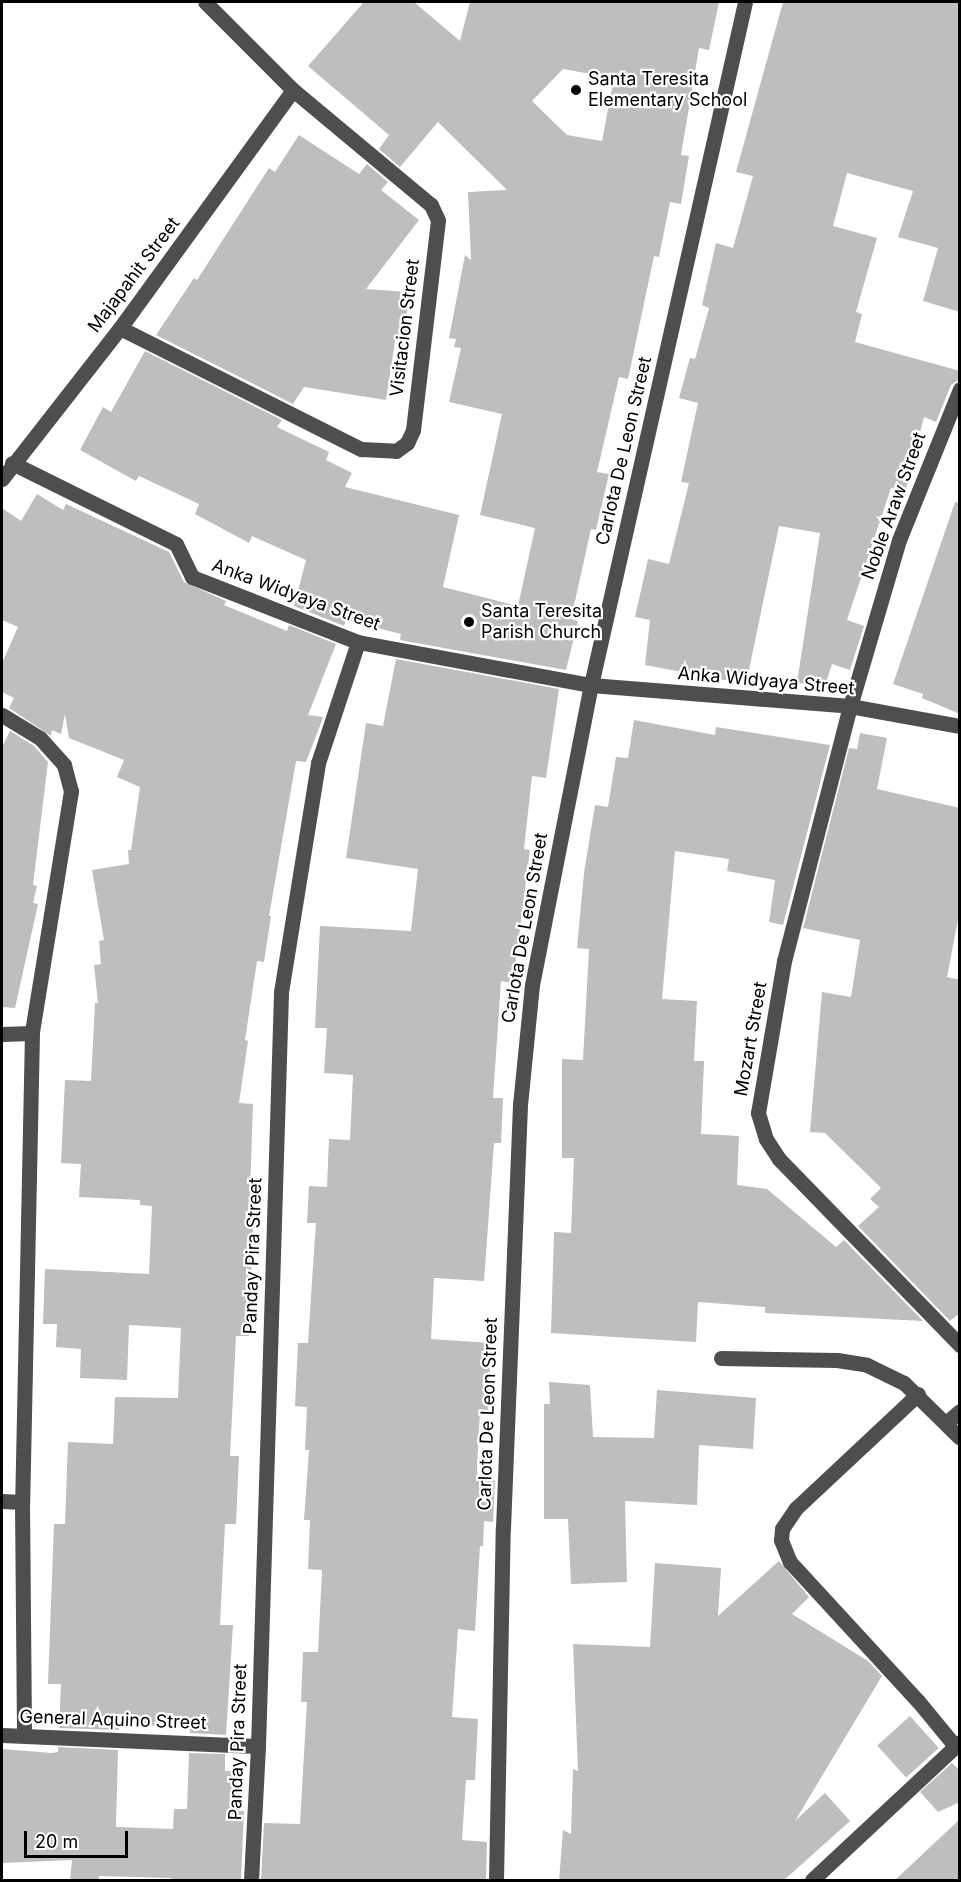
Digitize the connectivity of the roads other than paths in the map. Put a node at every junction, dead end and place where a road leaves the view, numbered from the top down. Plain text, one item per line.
1 (205, 2) edge
2 (745, 2) edge
3 (293, 90) junction
4 (120, 328) junction
5 (960, 389) edge
6 (12, 463) junction
7 (2, 479) edge
8 (358, 642) junction
9 (591, 685) junction
10 (850, 706) junction
11 (2, 715) edge
12 (960, 726) edge
13 (32, 1033) junction
14 (2, 1034) edge
15 (960, 1345) edge
16 (721, 1358) dead end
17 (918, 1394) junction
18 (960, 1411) edge
19 (946, 1423) junction
20 (960, 1438) edge
21 (2, 1501) edge
22 (22, 1502) junction
23 (2, 1735) edge
24 (24, 1735) junction
25 (958, 1744) edge
26 (258, 1746) junction
27 (251, 1881) edge
28 (496, 1881) edge
29 (812, 1881) edge

1 - 3 street, Visitacion Street
2 - 9 street, Carlota De Leon Street
3 - 4 street, Majapahit Street
3 - 4 street, Visitacion Street
4 - 6 street, Majapahit Street
5 - 10 street, Noble Araw Street
6 - 7 street, Majapahit Street
6 - 8 street, Anka Widyaya Street
8 - 9 street, Anka Widyaya Street
8 - 26 street, Panday Pira Street
9 - 10 street, Anka Widyaya Street
9 - 28 street, Carlota De Leon Street
10 - 12 street, Anka Widyaya Street
10 - 15 street, Mozart Street
11 - 13 street
13 - 14 street
13 - 22 street
16 - 17 street
17 - 19 street
17 - 25 street
18 - 19 street
19 - 20 street
21 - 22 street
22 - 24 street
23 - 24 street, General Aquino Street
24 - 26 street, General Aquino Street
25 - 29 street
26 - 27 street, Panday Pira Street

